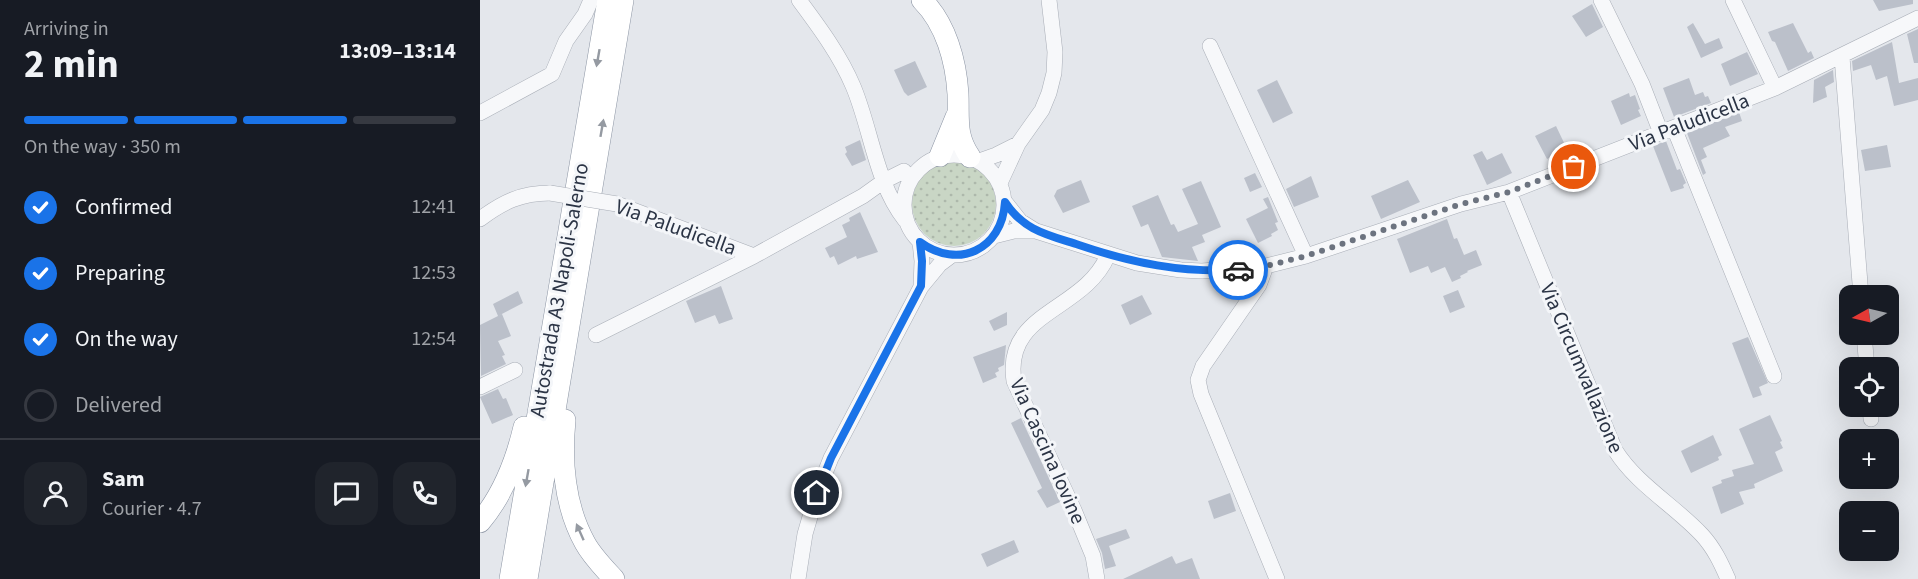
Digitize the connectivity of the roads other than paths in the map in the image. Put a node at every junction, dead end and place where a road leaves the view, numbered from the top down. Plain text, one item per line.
1 (591, 0) edge
2 (608, 0) edge
3 (623, 0) edge
4 (799, 0) edge
5 (922, 0) edge
6 (1049, 0) edge
7 (1601, 0) edge
8 (1733, 0) edge
9 (1918, 18) edge
10 (1210, 46) dead end
11 (1842, 57) junction
12 (1775, 88) junction
13 (480, 113) edge
14 (958, 114) junction
15 (1667, 131) junction
16 (872, 142) junction
17 (1018, 144) junction
18 (940, 156) junction
19 (975, 159) junction
20 (920, 168) junction
21 (904, 171) junction
22 (884, 181) junction
23 (1000, 183) junction
24 (1509, 192) junction
25 (863, 196) junction
26 (1005, 202) junction
27 (896, 208) junction
28 (480, 219) edge
29 (907, 222) junction
30 (577, 230) junction
31 (1036, 231) junction
32 (994, 236) junction
33 (920, 242) junction
34 (952, 255) junction
35 (1108, 255) junction
36 (754, 256) junction
37 (1306, 256) junction
38 (1266, 266) junction
39 (1860, 285) edge
40 (921, 286) junction
41 (596, 335) dead end
42 (515, 370) dead end
43 (1774, 376) dead end
44 (480, 387) edge
45 (480, 522) edge
46 (510, 579) edge
47 (527, 579) edge
48 (614, 579) edge
49 (798, 579) edge
50 (1097, 579) edge
51 (1277, 579) edge
52 (1728, 579) edge

1 - 13 street
2 -> 30 highway, Autostrada A3 Napoli-Salerno
30 -> 3 highway, Autostrada A3 Napoli-Salerno
4 - 16 street
5 - 14 highway
6 - 17 street
7 - 15 street
8 - 12 street
9 - 11 street, Via Paludicella
10 - 37 street
11 - 12 street, Via Paludicella
11 - 39 street
12 - 15 street, Via Paludicella
14 - 18 highway
14 - 19 highway
15 - 24 street, Via Paludicella
15 - 43 street
16 - 21 street
16 - 22 street
17 - 19 street
17 - 23 street
18 - 19 street
18 - 20 street
19 - 23 street
20 - 21 street, Via Paludicella
20 - 29 street
21 - 22 street, Via Paludicella
22 - 25 street, Via Paludicella
22 - 27 street
23 - 26 street
24 - 37 street, Via Paludicella
24 - 52 street, Via Circumvallazione
25 - 27 street
25 - 36 street, Via Paludicella
26 - 31 street, Via Paludicella
26 - 32 street
27 - 29 street
28 - 36 street, Via Paludicella, bridge
29 - 33 street
30 - 45 highway
30 -> 46 highway, Autostrada A3 Napoli-Salerno
30 - 47 highway, Autostrada A3 Napoli-Salerno
48 -> 30 highway
31 - 32 street, Via Paludicella
31 - 35 street, Via Paludicella
32 - 34 street
33 - 34 street
33 - 40 street
34 - 40 street
35 - 38 street, Via Paludicella
35 - 50 street, Via Cascina Iovine
36 - 41 street
37 - 38 street, Via Paludicella
38 - 51 street
40 - 49 street
42 - 44 street

